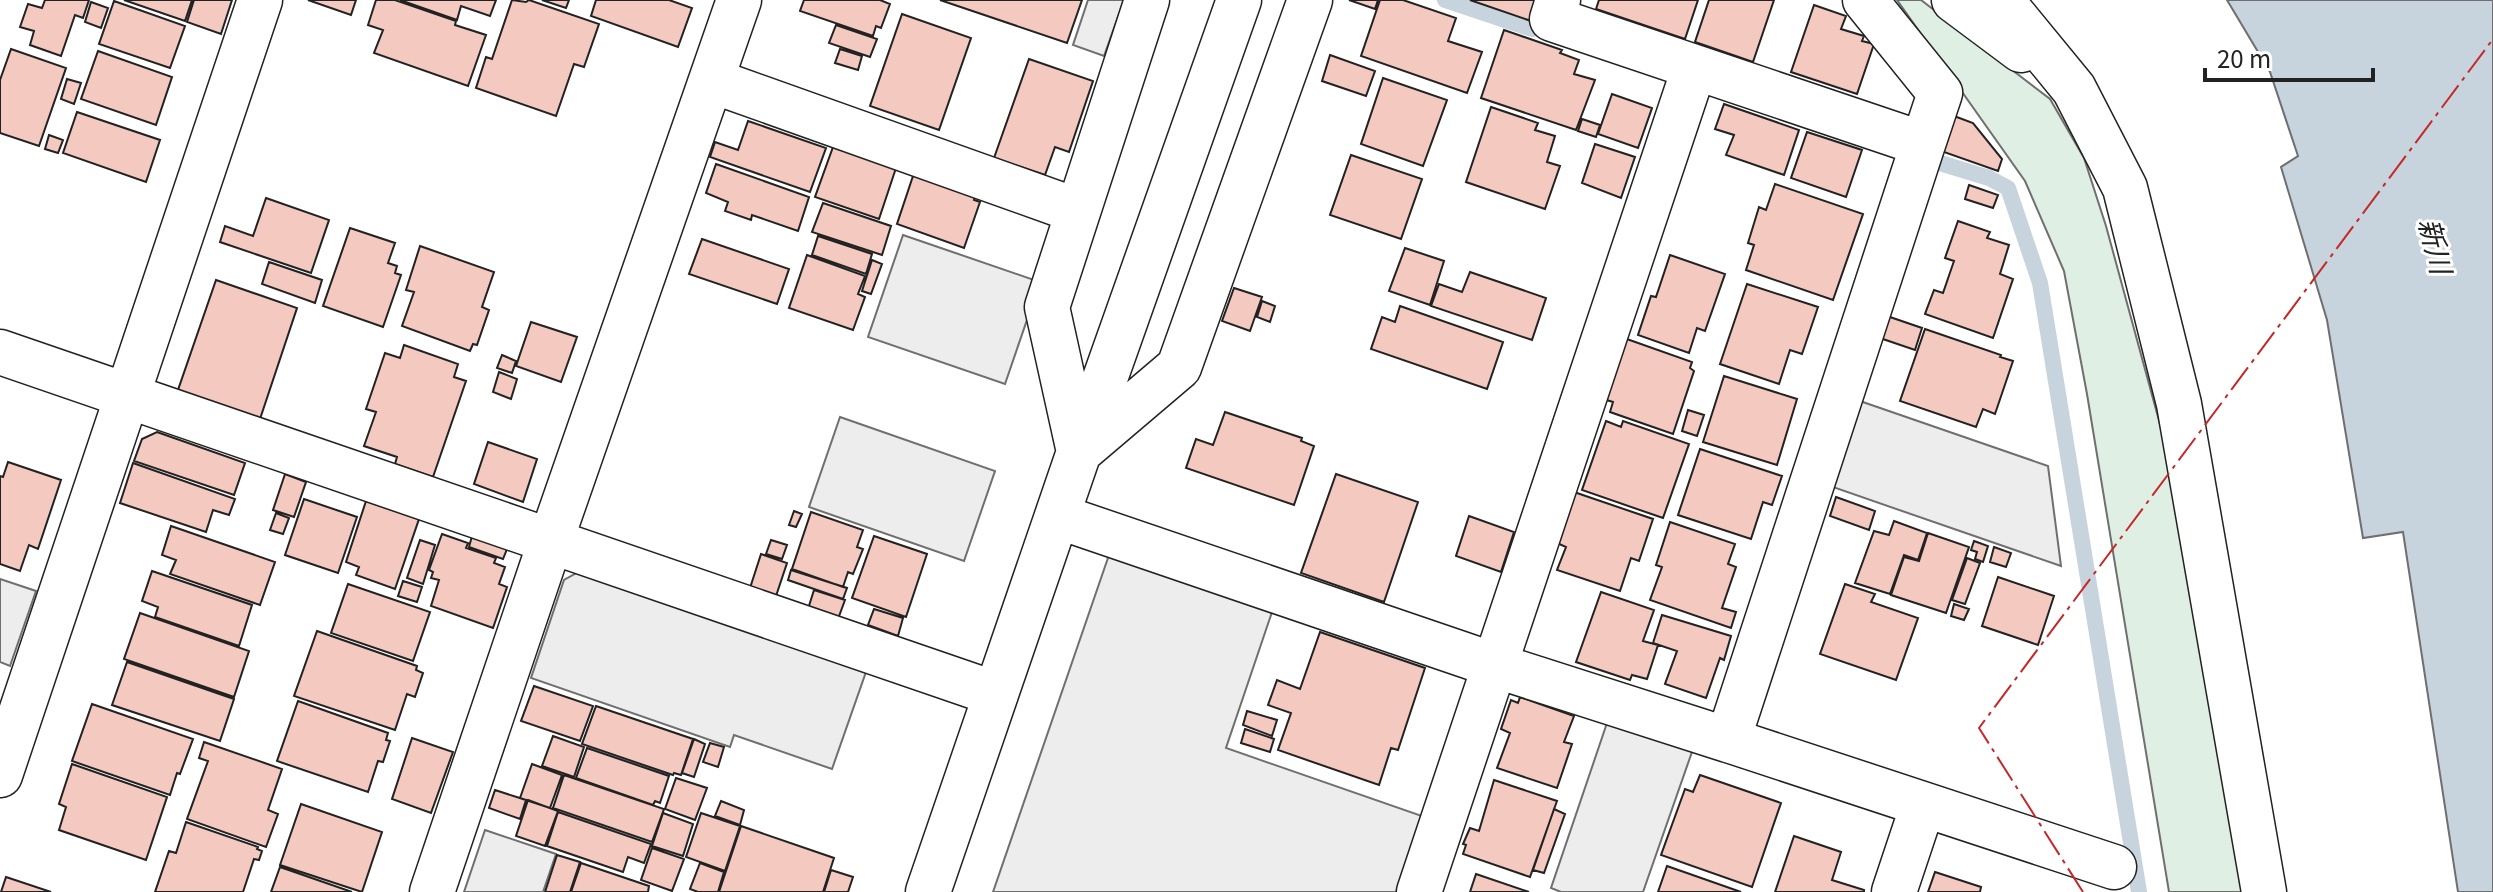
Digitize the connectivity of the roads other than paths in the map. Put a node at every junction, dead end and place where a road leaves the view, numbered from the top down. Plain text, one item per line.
1 (260, 0) edge
2 (739, 0) edge
3 (1147, 0) edge
4 (1239, 0) edge
5 (1310, 0) edge
6 (1558, 0) edge
7 (1865, 0) edge
8 (1954, 0) edge
9 (2001, 0) edge
10 (1694, 69) junction
11 (713, 81) junction
12 (2074, 89) junction
13 (1923, 144) junction
14 (1078, 211) junction
15 (0, 352) edge
16 (126, 394) junction
17 (1079, 452) junction
18 (1057, 516) junction
19 (551, 540) junction
20 (1494, 665) junction
21 (996, 694) junction
22 (1728, 740) junction
23 (0, 775) edge
24 (1923, 805) junction
25 (2114, 867) dead end
26 (432, 892) edge
27 (928, 892) edge
28 (1419, 892) edge
29 (1894, 892) edge
30 (2264, 892) edge

1 - 16 street
2 - 11 street
3 - 14 street
4 - 17 street
5 - 17 street
6 - 10 street
7 - 13 street
8 - 12 street
9 - 12 street
10 - 13 street
10 - 20 street
11 - 14 street
11 - 19 street
12 - 30 street
13 - 22 street
14 - 17 street
15 - 16 street
16 - 19 street
16 - 23 street
17 - 18 street
18 - 20 street
18 - 21 street
19 - 21 street
19 - 26 street
20 - 22 street
20 - 28 street
21 - 27 street
22 - 24 street
24 - 25 street
24 - 29 street

